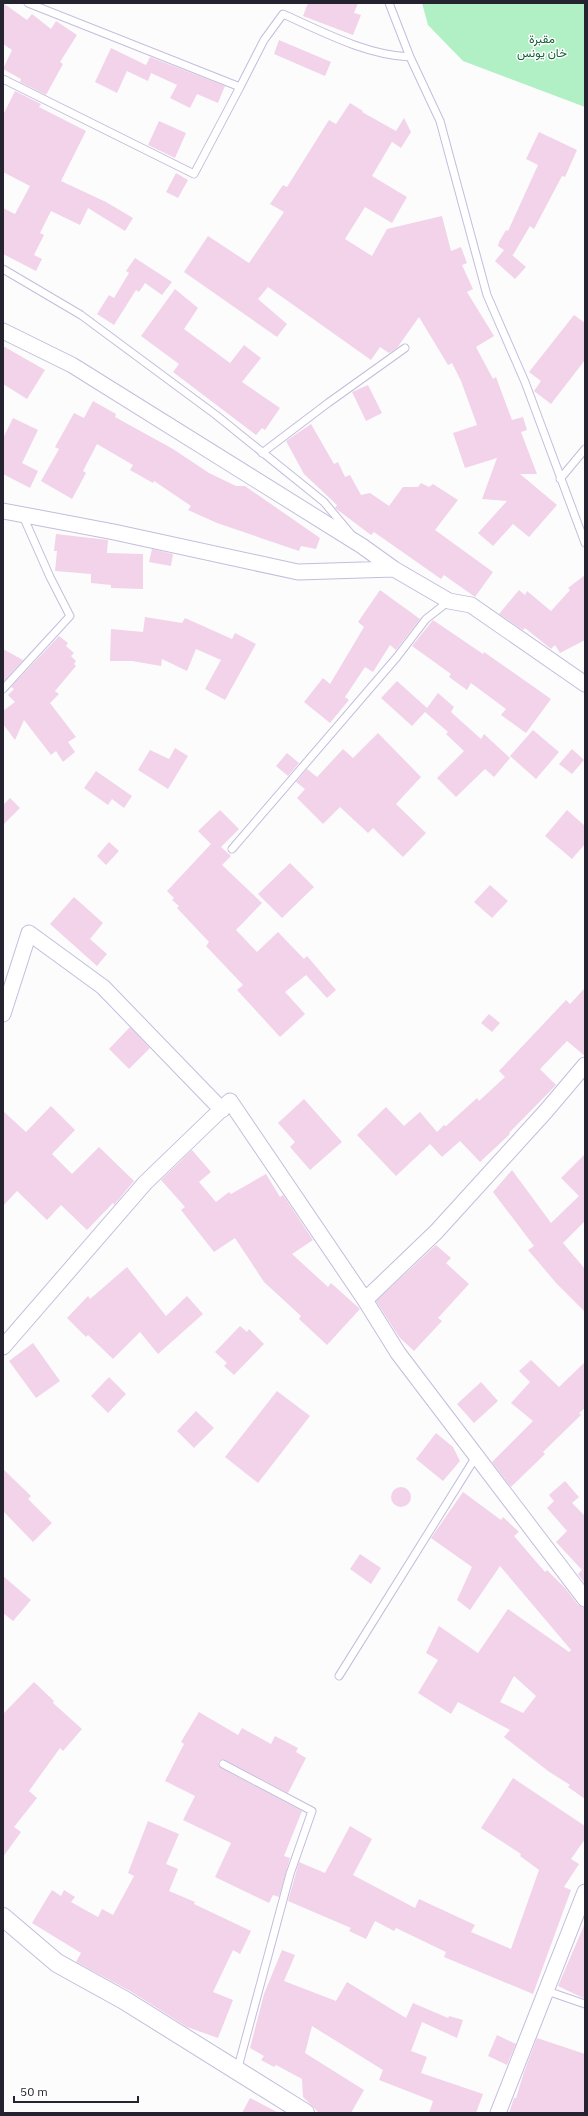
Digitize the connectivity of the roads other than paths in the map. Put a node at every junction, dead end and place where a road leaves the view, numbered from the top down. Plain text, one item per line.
1 (28, 3) edge
2 (389, 3) edge
3 (410, 57) junction
4 (3, 79) edge
5 (240, 87) junction
6 (3, 269) edge
7 (3, 331) edge
8 (405, 348) dead end
9 (585, 449) edge
10 (262, 453) junction
11 (560, 479) junction
12 (3, 511) edge
13 (23, 516) junction
14 (585, 543) edge
15 (362, 546) junction
16 (394, 569) junction
17 (449, 601) junction
18 (585, 684) edge
19 (3, 689) edge
20 (232, 849) dead end
21 (3, 1014) edge
22 (585, 1065) edge
23 (222, 1110) junction
24 (365, 1300) junction
25 (3, 1346) edge
26 (477, 1455) junction
27 (585, 1599) edge
28 (339, 1676) dead end
29 (223, 1764) dead end
30 (585, 1892) edge
31 (3, 1918) edge
32 (547, 1991) junction
33 (585, 2004) edge
34 (237, 2071) junction
35 (305, 2113) edge
36 (498, 2113) edge

1 - 5 lane
2 - 3 lane
3 - 5 lane
3 - 11 lane
4 - 5 lane
6 - 10 lane
7 - 15 street
8 - 10 lane
9 - 11 lane
10 - 15 lane
11 - 14 lane
12 - 13 street
13 - 16 street
13 - 19 lane
15 - 16 street
16 - 17 street
17 - 18 street
17 - 20 lane
21 - 23 street
22 - 24 street
23 - 24 street
23 - 25 street
24 - 26 street
26 - 27 street
26 - 28 lane
29 - 34 lane
30 - 32 street
31 - 34 street
32 - 33 lane
32 - 36 street
34 - 35 street

